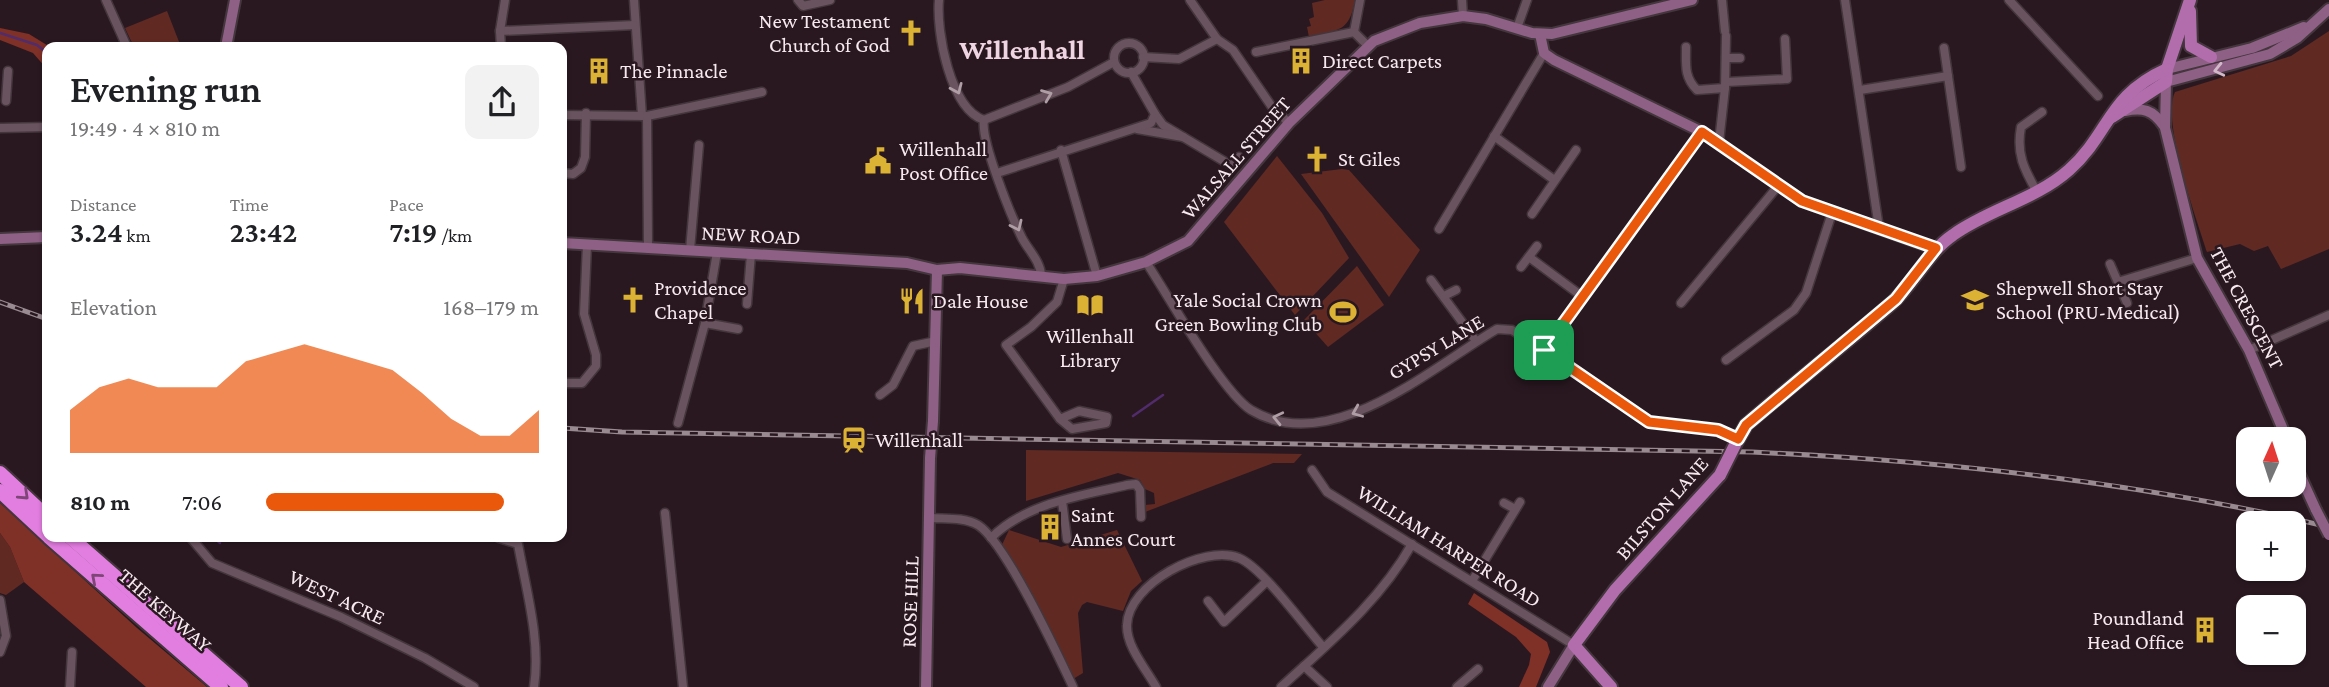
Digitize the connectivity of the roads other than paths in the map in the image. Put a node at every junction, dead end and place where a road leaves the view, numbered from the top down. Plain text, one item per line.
1 (106, 0) edge
2 (235, 0) edge
3 (505, 0) edge
4 (634, 0) edge
5 (830, 0) edge
6 (939, 0) edge
7 (1190, 0) edge
8 (1360, 0) edge
9 (1462, 0) edge
10 (1527, 0) edge
11 (1692, 0) edge
12 (1722, 0) edge
13 (1845, 0) edge
14 (2009, 0) edge
15 (2190, 0) edge
16 (798, 2) edge
17 (1665, 3) edge
18 (2329, 9) edge
19 (1463, 16) junction
20 (635, 25) junction
21 (2310, 25) junction
22 (1517, 28) junction
23 (500, 31) junction
24 (1354, 32) junction
25 (1540, 34) junction
26 (1217, 39) junction
27 (1786, 39) dead end
28 (125, 42) edge
29 (227, 42) edge
30 (501, 42) edge
31 (1367, 45) junction
32 (1686, 47) dead end
33 (1944, 48) dead end
34 (1256, 52) dead end
35 (1544, 53) junction
36 (1143, 57) junction
37 (2211, 57) junction
38 (1726, 58) junction
39 (1740, 58) dead end
40 (1114, 62) junction
41 (8, 71) dead end
42 (1131, 72) junction
43 (2166, 75) junction
44 (1948, 76) junction
45 (1725, 85) junction
46 (4, 87) edge
47 (1860, 90) junction
48 (762, 92) dead end
49 (2098, 96) dead end
50 (6, 101) dead end
51 (2042, 112) dead end
52 (2120, 112) junction
53 (586, 113) junction
54 (1155, 114) junction
55 (567, 115) edge
56 (644, 116) junction
57 (984, 120) junction
58 (2106, 122) junction
59 (1289, 123) junction
60 (42, 127) edge
61 (0, 128) edge
62 (2165, 128) junction
63 (1137, 129) junction
64 (1702, 132) junction
65 (1494, 136) junction
66 (1186, 138) junction
67 (1719, 142) junction
68 (699, 145) dead end
69 (1061, 150) junction
70 (1576, 150) dead end
71 (1239, 157) dead end
72 (1961, 167) dead end
73 (567, 173) edge
74 (997, 173) junction
75 (1553, 179) junction
76 (1778, 186) junction
77 (2037, 192) junction
78 (1832, 213) junction
79 (1532, 214) dead end
80 (1879, 228) junction
81 (1439, 229) dead end
82 (42, 237) edge
83 (0, 239) edge
84 (567, 243) edge
85 (587, 245) junction
86 (1537, 246) dead end
87 (648, 247) junction
88 (1936, 248) junction
89 (690, 250) junction
90 (716, 252) junction
91 (751, 254) junction
92 (1529, 257) junction
93 (2197, 258) junction
94 (1146, 262) junction
95 (2110, 264) dead end
96 (1521, 267) dead end
97 (937, 270) junction
98 (1041, 276) junction
99 (1097, 276) junction
100 (1064, 279) junction
101 (1432, 280) dead end
102 (2121, 281) junction
103 (1457, 290) dead end
104 (1444, 296) junction
105 (1583, 296) junction
106 (1681, 303) dead end
107 (2127, 303) dead end
108 (747, 304) dead end
109 (2329, 315) edge
110 (705, 323) junction
111 (738, 329) dead end
112 (936, 341) junction
113 (1476, 341) junction
114 (1544, 350) junction
115 (2249, 350) junction
116 (1726, 360) dead end
117 (567, 383) edge
118 (880, 395) dead end
119 (1060, 419) junction
120 (678, 422) dead end
121 (2282, 427) edge
122 (1737, 440) junction
123 (1312, 470) dead end
124 (0, 473) edge
125 (2306, 488) edge
126 (0, 492) edge
127 (1062, 501) junction
128 (1504, 503) dead end
129 (42, 512) edge
130 (665, 513) dead end
131 (1141, 517) dead end
132 (931, 518) junction
133 (42, 530) edge
134 (2329, 536) edge
135 (991, 538) junction
136 (1067, 539) dead end
137 (55, 542) edge
138 (76, 542) edge
139 (194, 542) edge
140 (519, 542) edge
141 (1412, 544) junction
142 (1472, 581) junction
143 (1266, 582) junction
144 (0, 600) edge
145 (1208, 601) dead end
146 (1574, 645) junction
147 (1323, 647) junction
148 (0, 652) edge
149 (72, 652) dead end
150 (1304, 666) junction
151 (1478, 669) dead end
152 (70, 687) edge
153 (221, 687) edge
154 (241, 687) edge
155 (474, 687) edge
156 (534, 687) edge
157 (682, 687) edge
158 (926, 687) edge
159 (1073, 687) edge
160 (1156, 687) edge
161 (1281, 687) edge
162 (1327, 687) edge
163 (1457, 687) edge
164 (1548, 687) edge
165 (1611, 687) edge

1 - 28 street
2 - 29 main road
3 - 23 street
4 - 20 street
5 - 16 street
6 -> 57 street
7 - 26 street
8 - 24 street
9 - 19 street
10 - 22 street
11 - 17 main road
12 - 38 street
13 - 47 street
14 - 49 street
15 - 37 main road
15 - 43 main road
17 - 25 main road
18 - 21 main road
19 - 22 main road, WALSALL STREET
19 - 31 main road, WALSALL STREET
20 - 23 street
20 - 56 street
21 - 37 main road
21 -> 43 main road
22 - 25 main road, WALSALL STREET
23 - 30 street
24 - 31 street
24 - 34 street
25 - 35 main road
26 - 36 street
26 - 59 street
27 - 45 street
31 - 59 main road, WALSALL STREET
32 - 45 street
33 - 44 street
35 - 64 main road
35 - 65 street
36 - 40 street
36 - 42 street
37 - 43 main road
38 - 39 street
38 - 45 street
40 - 42 street
57 -> 40 street
41 - 46 street
42 - 54 street
43 - 52 main road
43 - 58 main road, BILSTON LANE
43 - 62 main road, THE CRESCENT
44 - 47 street
44 - 72 street
45 - 67 street
46 - 50 street
47 - 80 street
48 - 56 street
51 - 77 street
52 - 58 main road
52 - 62 main road
53 - 55 street
53 - 56 street
53 - 73 street
54 - 63 street
54 - 66 street
56 - 87 street
57 - 74 street
58 - 77 main road, BILSTON LANE
59 - 94 main road, WALSALL STREET
60 - 61 street
62 - 93 main road, THE CRESCENT
63 - 66 street
63 - 69 street
64 - 67 main road
64 - 105 street
65 - 75 street
65 - 81 street
66 - 71 street
67 - 76 main road
68 - 89 street
69 - 74 street
69 - 99 street
70 - 75 street
74 -> 98 street
75 - 79 street
76 - 78 main road
76 - 106 street
77 - 88 main road, BILSTON LANE
78 - 80 main road
78 - 116 street
80 - 88 main road
82 - 83 main road
84 - 85 main road, NEW ROAD
85 - 87 main road, NEW ROAD
85 - 117 street
86 - 92 street
87 - 89 main road, NEW ROAD
88 - 122 main road, BILSTON LANE
89 - 90 main road, NEW ROAD
90 - 91 main road, NEW ROAD
90 - 110 street
91 - 97 main road, NEW ROAD
91 - 108 street
92 - 96 street
92 - 105 street
93 - 102 street
93 - 115 main road, THE CRESCENT
94 - 99 main road, WALSALL STREET
113 -> 94 street, GYPSY LANE
95 - 102 street
97 - 98 main road, WALSALL STREET
97 - 112 main road, ROSE HILL
98 - 100 main road, WALSALL STREET
99 - 100 main road, WALSALL STREET
100 - 119 street
101 - 104 street
102 - 107 street
103 - 104 street
104 - 113 street
105 - 114 street
109 - 115 street
110 - 111 street
110 - 120 street
112 - 118 street
112 - 132 main road, ROSE HILL, bridge
113 - 114 street, GYPSY LANE
114 - 122 street, GYPSY LANE
115 - 121 main road, THE CRESCENT
119 - 119 street
122 - 146 main road, BILSTON LANE, bridge
123 - 141 street, WILLIAM HARPER ROAD
124 -> 129 highway
125 - 134 main road, bridge
126 - 133 highway, THE KEYWAY
127 - 131 street
127 - 135 street
127 - 136 street
128 - 142 street
130 - 157 street
132 - 135 street
132 - 158 main road, ROSE HILL
135 - 159 street
153 -> 137 highway, THE KEYWAY
138 - 154 highway, THE KEYWAY
139 - 155 street, WEST ACRE
140 - 156 street
141 - 142 street, WILLIAM HARPER ROAD
141 - 147 street
142 - 146 street, WILLIAM HARPER ROAD
143 - 145 street
143 - 147 street
143 - 160 street
144 - 148 street
146 - 164 main road, BILSTON LANE
146 - 165 main road
147 - 150 street
149 - 152 street
150 - 161 street
150 - 162 street
151 - 163 street

